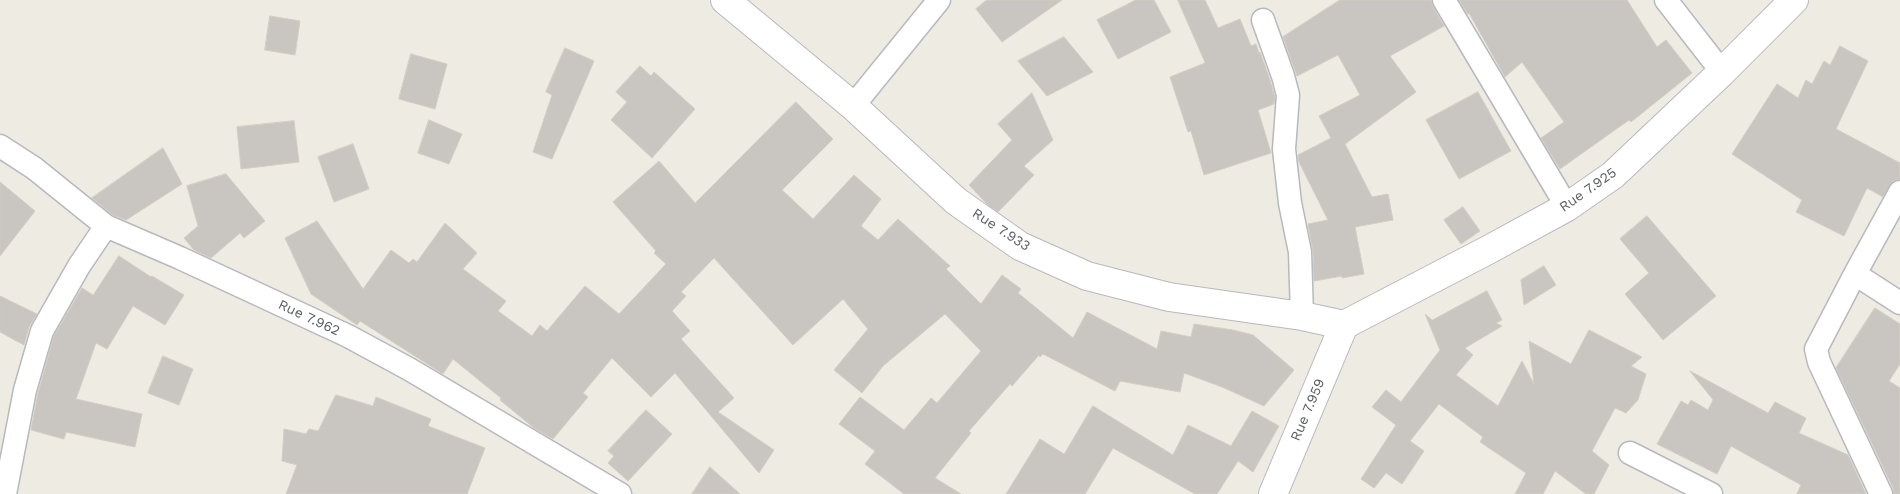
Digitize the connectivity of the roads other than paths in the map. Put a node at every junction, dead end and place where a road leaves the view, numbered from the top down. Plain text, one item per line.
1 (725, 0) edge
2 (939, 0) edge
3 (1444, 0) edge
4 (1666, 0) edge
5 (1794, 0) edge
6 (1263, 20) dead end
7 (1722, 72) junction
8 (854, 106) junction
9 (0, 146) edge
10 (1900, 192) edge
11 (1567, 207) junction
12 (106, 226) junction
13 (1855, 274) junction
14 (1900, 303) edge
15 (1302, 316) junction
16 (1344, 325) junction
17 (6, 449) edge
18 (1630, 454) dead end
19 (5, 494) edge
20 (620, 494) edge
21 (1273, 494) edge
22 (1710, 494) edge
23 (1881, 494) edge

1 - 8 street, Rue 7.933
2 - 8 street
3 - 11 street
4 - 7 street
5 - 7 street, Rue 7.925
6 - 15 street
7 - 11 street, Rue 7.925
8 - 15 street, Rue 7.933
9 - 12 street, Rue 7.962
10 - 13 street
11 - 16 street, Rue 7.925
12 - 17 street
12 - 20 street, Rue 7.962
13 - 14 street
13 - 23 street
15 - 16 street, Rue 7.933
16 - 21 street, Rue 7.959
17 - 19 street
18 - 22 street

